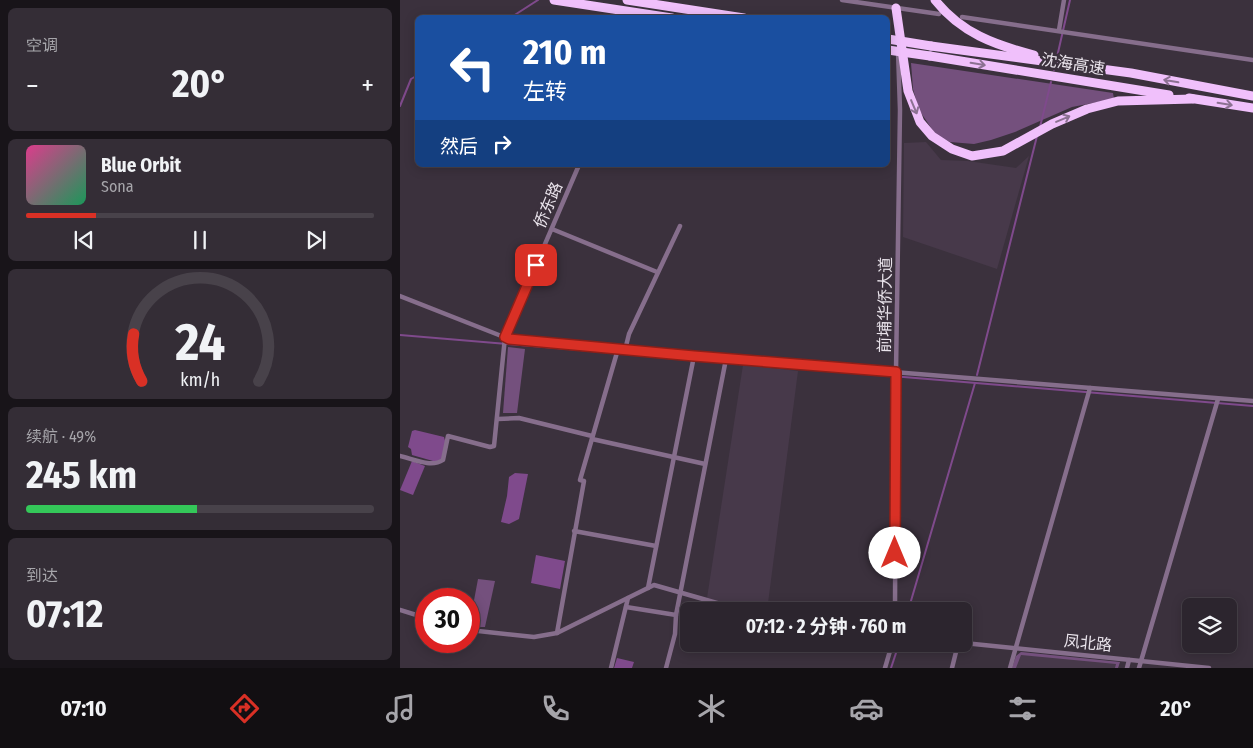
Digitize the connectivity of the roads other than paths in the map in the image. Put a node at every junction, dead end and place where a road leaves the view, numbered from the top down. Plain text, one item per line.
1 (554, 0) edge
2 (627, 0) edge
3 (649, 0) edge
4 (842, 0) edge
5 (935, 0) edge
6 (1064, 0) edge
7 (896, 4) edge
8 (939, 14) dead end
9 (643, 15) edge
10 (652, 15) edge
11 (724, 15) edge
12 (962, 17) dead end
13 (1062, 31) junction
14 (890, 39) edge
15 (890, 50) edge
16 (1253, 60) edge
17 (1090, 68) junction
18 (1253, 96) edge
19 (1193, 98) junction
20 (1253, 108) edge
21 (578, 167) edge
22 (680, 226) dead end
23 (552, 229) junction
24 (657, 272) junction
25 (400, 296) edge
26 (505, 342) junction
27 (624, 350) junction
28 (617, 352) junction
29 (694, 358) junction
30 (726, 361) junction
31 (896, 375) junction
32 (1089, 391) junction
33 (1218, 401) junction
34 (1253, 401) edge
35 (498, 419) junction
36 (592, 438) junction
37 (400, 456) edge
38 (674, 458) junction
39 (706, 464) junction
40 (574, 531) junction
41 (656, 546) junction
42 (648, 588) junction
43 (680, 593) junction
44 (628, 598) junction
45 (712, 602) edge
46 (895, 602) edge
47 (626, 607) junction
48 (400, 610) edge
49 (415, 615) edge
50 (676, 615) junction
51 (480, 631) edge
52 (557, 633) junction
53 (972, 644) edge
54 (1016, 648) junction
55 (890, 652) edge
56 (956, 652) edge
57 (1129, 660) junction
58 (1141, 661) junction
59 (611, 668) edge
60 (666, 668) edge
61 (885, 668) edge
62 (952, 668) edge
63 (1010, 668) edge
64 (1127, 668) edge
65 (1139, 668) edge
66 (1209, 668) edge

1 - 10 highway, bridge
2 - 11 highway, bridge
3 - 9 street
4 - 7 street
5 - 17 highway
6 - 13 street
7 - 8 street
7 -> 19 highway
7 - 31 street, 前埔华侨大道
12 - 13 street
13 - 16 street
14 - 17 highway, 沈海高速, bridge
15 -> 19 highway, 沈海高速, bridge
18 -> 17 highway, 沈海高速
19 -> 20 highway, 沈海高速
21 - 23 street, 侨东路
22 - 24 street
23 - 24 street
23 - 26 street, 侨东路
24 - 27 street
25 - 26 street
26 - 28 street
26 - 35 street, 侨东路
27 - 28 street
27 - 29 street
28 - 36 street
29 - 30 street
29 - 38 street
30 - 31 street
30 - 39 street
31 - 32 street
31 - 46 street, 前埔华侨大道
32 - 33 street
32 - 54 street
33 - 34 street
33 - 58 street
35 - 36 street
35 - 37 street, 侨东路
36 - 38 street
36 - 40 street
38 - 39 street
38 - 41 street
39 - 43 street
40 - 41 street
40 - 52 street
41 - 42 street
42 - 43 street
42 - 44 street
43 - 45 street
43 - 50 street
44 - 47 street
44 - 52 street
47 - 50 street
47 - 59 street
48 - 49 street
50 - 60 street
51 - 52 street
53 - 54 street, 凤北路
54 - 57 street, 凤北路
54 - 63 street
55 - 61 street
56 - 62 street
57 - 58 street, 凤北路
57 - 64 street
58 - 65 street
58 - 66 street, 凤北路

